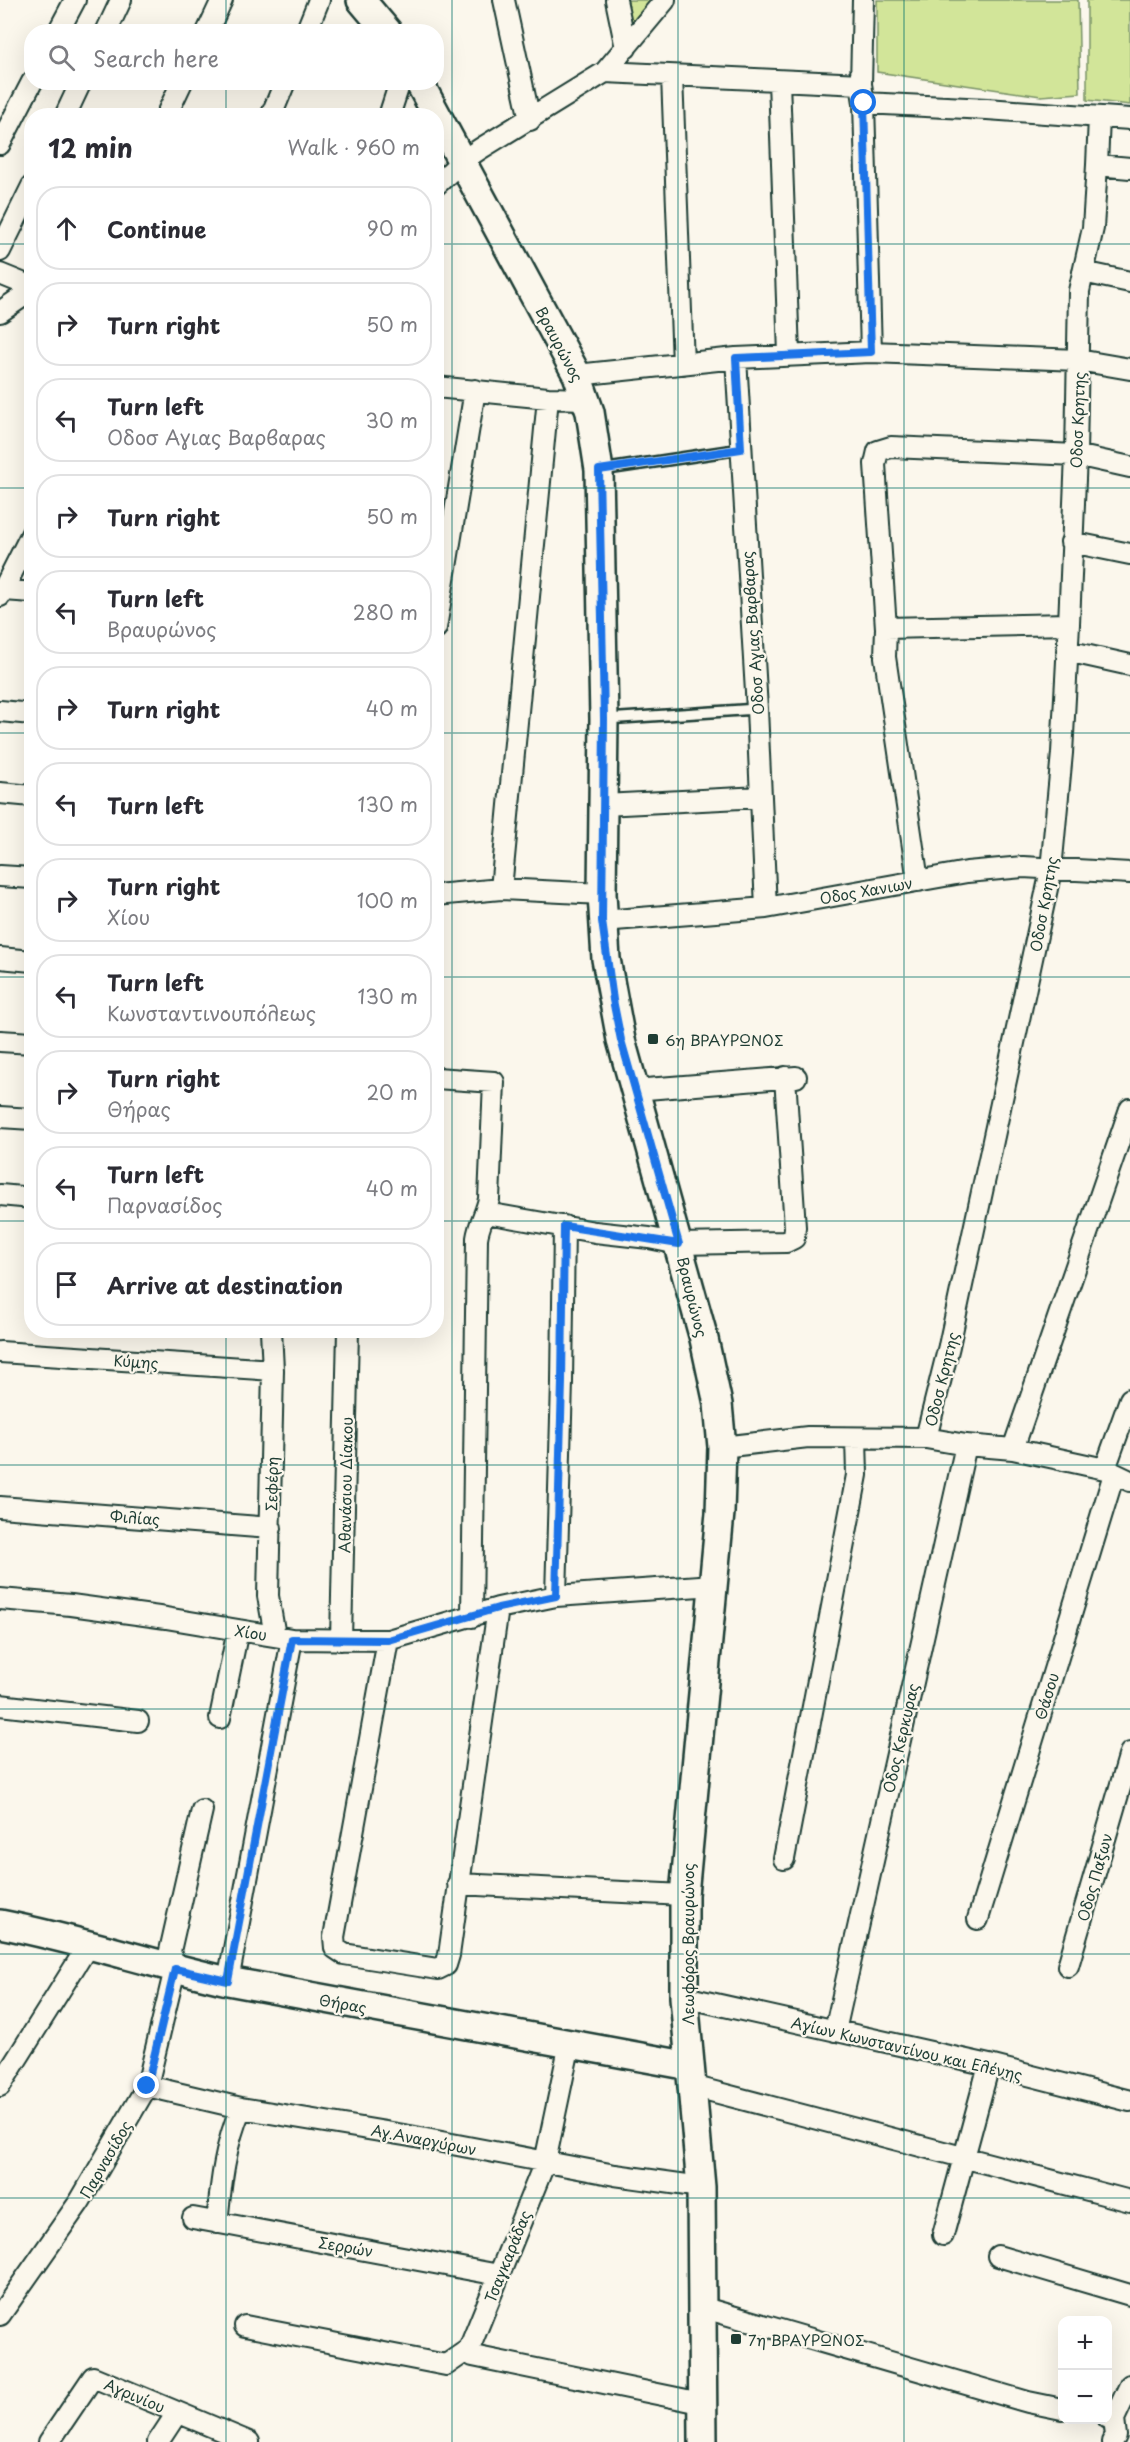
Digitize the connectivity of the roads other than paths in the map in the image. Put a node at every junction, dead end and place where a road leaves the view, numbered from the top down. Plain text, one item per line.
1 (75, 0) edge
2 (121, 0) edge
3 (222, 0) edge
4 (319, 0) edge
5 (361, 0) edge
6 (504, 0) edge
7 (616, 0) edge
8 (665, 0) edge
9 (863, 0) edge
10 (62, 24) edge
11 (110, 24) edge
12 (211, 24) edge
13 (309, 24) edge
14 (381, 24) edge
15 (626, 48) junction
16 (605, 72) junction
17 (672, 76) junction
18 (779, 81) junction
19 (28, 90) edge
20 (77, 90) edge
21 (178, 90) edge
22 (282, 90) edge
23 (397, 90) edge
24 (423, 90) edge
25 (863, 94) junction
26 (69, 108) edge
27 (170, 108) edge
28 (274, 108) edge
29 (392, 108) edge
30 (433, 108) edge
31 (1099, 117) junction
32 (1130, 119) edge
33 (530, 120) junction
34 (444, 129) edge
35 (0, 144) edge
36 (462, 162) junction
37 (1097, 165) junction
38 (1130, 168) edge
39 (444, 178) edge
40 (24, 202) edge
41 (0, 251) edge
42 (1083, 272) junction
43 (0, 274) edge
44 (1130, 282) edge
45 (24, 284) edge
46 (24, 294) edge
47 (0, 312) edge
48 (871, 352) junction
49 (789, 354) junction
50 (736, 358) junction
51 (1078, 360) junction
52 (683, 364) junction
53 (1130, 369) edge
54 (582, 387) junction
55 (444, 388) edge
56 (475, 390) junction
57 (548, 398) junction
58 (741, 449) junction
59 (1076, 455) junction
60 (1130, 467) edge
61 (599, 470) junction
62 (1071, 542) junction
63 (24, 549) edge
64 (1130, 554) edge
65 (444, 579) edge
66 (24, 592) edge
67 (2, 593) edge
68 (1069, 624) junction
69 (886, 628) junction
70 (1067, 651) junction
71 (1130, 665) edge
72 (757, 709) junction
73 (0, 711) edge
74 (24, 713) edge
75 (604, 719) junction
76 (0, 793) edge
77 (24, 795) edge
78 (761, 797) junction
79 (603, 805) junction
80 (1051, 870) junction
81 (1130, 873) edge
82 (0, 876) edge
83 (24, 878) edge
84 (918, 881) junction
85 (501, 889) junction
86 (444, 894) edge
87 (602, 894) junction
88 (766, 908) junction
89 (602, 921) junction
90 (0, 958) edge
91 (24, 960) edge
92 (0, 1041) edge
93 (24, 1042) edge
94 (444, 1079) edge
95 (634, 1089) junction
96 (1130, 1109) edge
97 (0, 1117) edge
98 (24, 1118) edge
99 (0, 1195) edge
100 (24, 1196) edge
101 (486, 1213) junction
102 (564, 1226) junction
103 (679, 1244) junction
104 (271, 1338) edge
105 (348, 1338) edge
106 (0, 1353) edge
107 (273, 1370) junction
108 (1130, 1399) edge
109 (856, 1438) junction
110 (926, 1438) junction
111 (966, 1445) junction
112 (722, 1447) junction
113 (1013, 1449) junction
114 (1116, 1475) edge
115 (0, 1507) edge
116 (271, 1528) junction
117 (714, 1585) junction
118 (556, 1596) junction
119 (0, 1599) edge
120 (498, 1608) junction
121 (472, 1617) junction
122 (238, 1630) junction
123 (283, 1638) junction
124 (341, 1640) junction
125 (388, 1640) junction
126 (0, 1705) edge
127 (220, 1718) dead end
128 (138, 1722) dead end
129 (1130, 1753) edge
130 (201, 1810) dead end
131 (784, 1859) dead end
132 (458, 1884) junction
133 (684, 1895) junction
134 (978, 1919) dead end
135 (0, 1924) edge
136 (89, 1944) junction
137 (1068, 1966) dead end
138 (175, 1969) junction
139 (228, 1981) junction
140 (684, 1997) junction
141 (835, 2031) junction
142 (570, 2043) junction
143 (989, 2065) junction
144 (691, 2076) junction
145 (0, 2086) edge
146 (147, 2086) junction
147 (1130, 2100) edge
148 (241, 2108) junction
149 (963, 2158) junction
150 (545, 2162) junction
151 (701, 2187) junction
152 (1130, 2201) edge
153 (193, 2218) dead end
154 (217, 2223) junction
155 (943, 2235) dead end
156 (998, 2256) dead end
157 (499, 2275) junction
158 (1130, 2295) edge
159 (701, 2307) junction
160 (0, 2315) edge
161 (245, 2326) dead end
162 (469, 2349) junction
163 (1130, 2385) edge
164 (701, 2403) junction
165 (1058, 2408) edge
166 (177, 2413) junction
167 (1112, 2417) edge
168 (1112, 2422) edge
169 (49, 2442) edge
170 (158, 2442) edge
171 (249, 2442) edge
172 (703, 2442) edge
173 (1112, 2442) edge

1 - 10 street
2 - 11 street
3 - 12 street
4 - 13 street
5 - 14 main road
6 - 33 street
7 - 15 street
8 - 15 street
9 - 25 street
15 - 16 street
16 - 17 street
16 - 33 street
17 - 18 street
17 - 52 street
18 - 25 street
18 - 49 street
19 - 35 street
20 - 26 street
21 - 27 street
22 - 28 street
23 - 29 street
24 - 30 main road, Βραυρώνος
25 - 31 street
25 - 48 street
31 - 32 street
31 - 37 street, Οδοσ Κρητης
33 - 36 street
34 - 36 main road, Βραυρώνος
36 - 39 street
36 - 54 main road, Βραυρώνος
37 - 38 street
37 - 42 street, Οδοσ Κρητης
40 - 41 street
42 - 44 street
42 - 51 street, Οδοσ Κρητης
43 - 45 street
46 - 47 street
48 - 49 street
48 - 51 street
49 - 50 street
50 - 52 street
50 - 58 street, Οδοσ Αγιας Βαρβαρας
51 - 53 street
51 - 59 street, Οδοσ Κρητης
52 - 54 street
54 - 57 street
54 - 61 main road, Βραυρώνος
55 - 56 street
56 - 57 street
56 - 65 street
57 - 85 street
58 - 61 lane
58 - 72 street, Οδοσ Αγιας Βαρβαρας
59 - 60 street
59 - 62 street, Οδοσ Κρητης
59 - 69 street
61 - 75 main road, Βραυρώνος
62 - 64 street
62 - 68 street, Οδοσ Κρητης
63 - 67 street
66 - 67 street
68 - 69 street
68 - 70 street, Οδοσ Κρητης
69 - 84 street
70 - 71 street
70 - 80 street, Οδοσ Κρητης
72 - 75 lane
72 - 78 street, Οδοσ Αγιας Βαρβαρας
73 - 74 street
75 - 79 main road, Βραυρώνος
76 - 77 street
78 - 79 street
78 - 88 street, Οδοσ Αγιας Βαρβαρας
79 - 87 main road, Βραυρώνος
80 - 81 street, Οδος Χανιων
80 - 84 street, Οδος Χανιων
80 - 110 street, Οδοσ Κρητης
82 - 83 street
84 - 88 street, Οδος Χανιων
85 - 86 street
85 - 87 street
87 - 89 main road, Βραυρώνος
88 - 89 street, Οδος Χανιων
89 - 95 main road, Βραυρώνος
90 - 91 street
92 - 93 street
94 - 101 street
95 - 103 main road, Βραυρώνος
95 - 103 street
96 - 113 street
97 - 98 street
99 - 100 street
101 - 102 street
101 - 121 street
102 - 103 street
102 - 118 street
103 - 112 main road, Βραυρώνος
104 - 107 street, Σεφέρη
105 - 124 street, Αθανάσιου Δίακου
106 - 107 street, Κύμης
107 - 116 street, Σεφέρη
108 - 114 street, Θάσου
109 - 110 street
109 - 112 street
109 - 131 street
110 - 111 street
111 - 113 street
111 - 141 street, Οδος Κερκυρας
112 - 117 main road, Λεωφόρος Βραυρώνος
113 - 114 street
114 - 134 street, Θάσου
115 - 116 street, Φιλίας
116 - 123 street, Σεφέρη
117 - 118 street, Χίου
117 - 133 main road, Λεωφόρος Βραυρώνος
118 - 120 street, Χίου
119 - 122 street, Χίου
120 - 121 street, Χίου
120 - 132 street
121 - 125 street, Χίου
122 - 123 street, Χίου
122 - 127 street
123 - 124 street, Χίου
123 - 139 street
124 - 125 street, Χίου
125 - 132 street
126 - 128 street
129 - 137 street, Οδος Παξων
130 - 138 street, Παρνασίδος
132 - 133 street
133 - 140 main road, Λεωφόρος Βραυρώνος
135 - 136 main road, Θήρας
136 - 138 main road, Θήρας
136 - 145 street
138 - 139 main road, Θήρας
138 - 146 street, Παρνασίδος
139 - 142 main road, Θήρας
140 - 141 street, Αγίων Κωνσταντίνου και Ελένης
140 - 144 main road, Λεωφόρος Βραυρώνος
141 - 143 street, Αγίων Κωνσταντίνου και Ελένης
142 - 144 main road, Θήρας
142 - 150 street, Τσαγκαράδας
143 - 147 street, Αγίων Κωνσταντίνου και Ελένης
143 - 149 street
144 - 149 street
144 - 151 main road, Λεωφόρος Βραυρώνος
146 - 148 street, Αγ.Αναργύρων
146 - 160 street, Παρνασίδος
148 - 150 street, Αγ.Αναργύρων
148 - 154 street
149 - 152 street
149 - 155 street
150 - 151 street, Αγ.Αναργύρων
150 - 157 street, Τσαγκαράδας
151 - 159 main road, Λεωφόρος Βραυρώνος
153 - 154 street, Σερρών
154 - 157 street, Σερρών
156 - 158 street
157 - 162 street, Τσαγκαράδας
159 - 164 main road, Λεωφόρος Βραυρώνος
159 - 165 street
161 - 162 street
162 - 164 street
163 - 167 street
164 - 172 main road, Λεωφόρος Βραυρώνος
166 - 169 street, Αγρινίου
166 - 170 street
166 - 171 street, Αγρινίου
168 - 173 street

